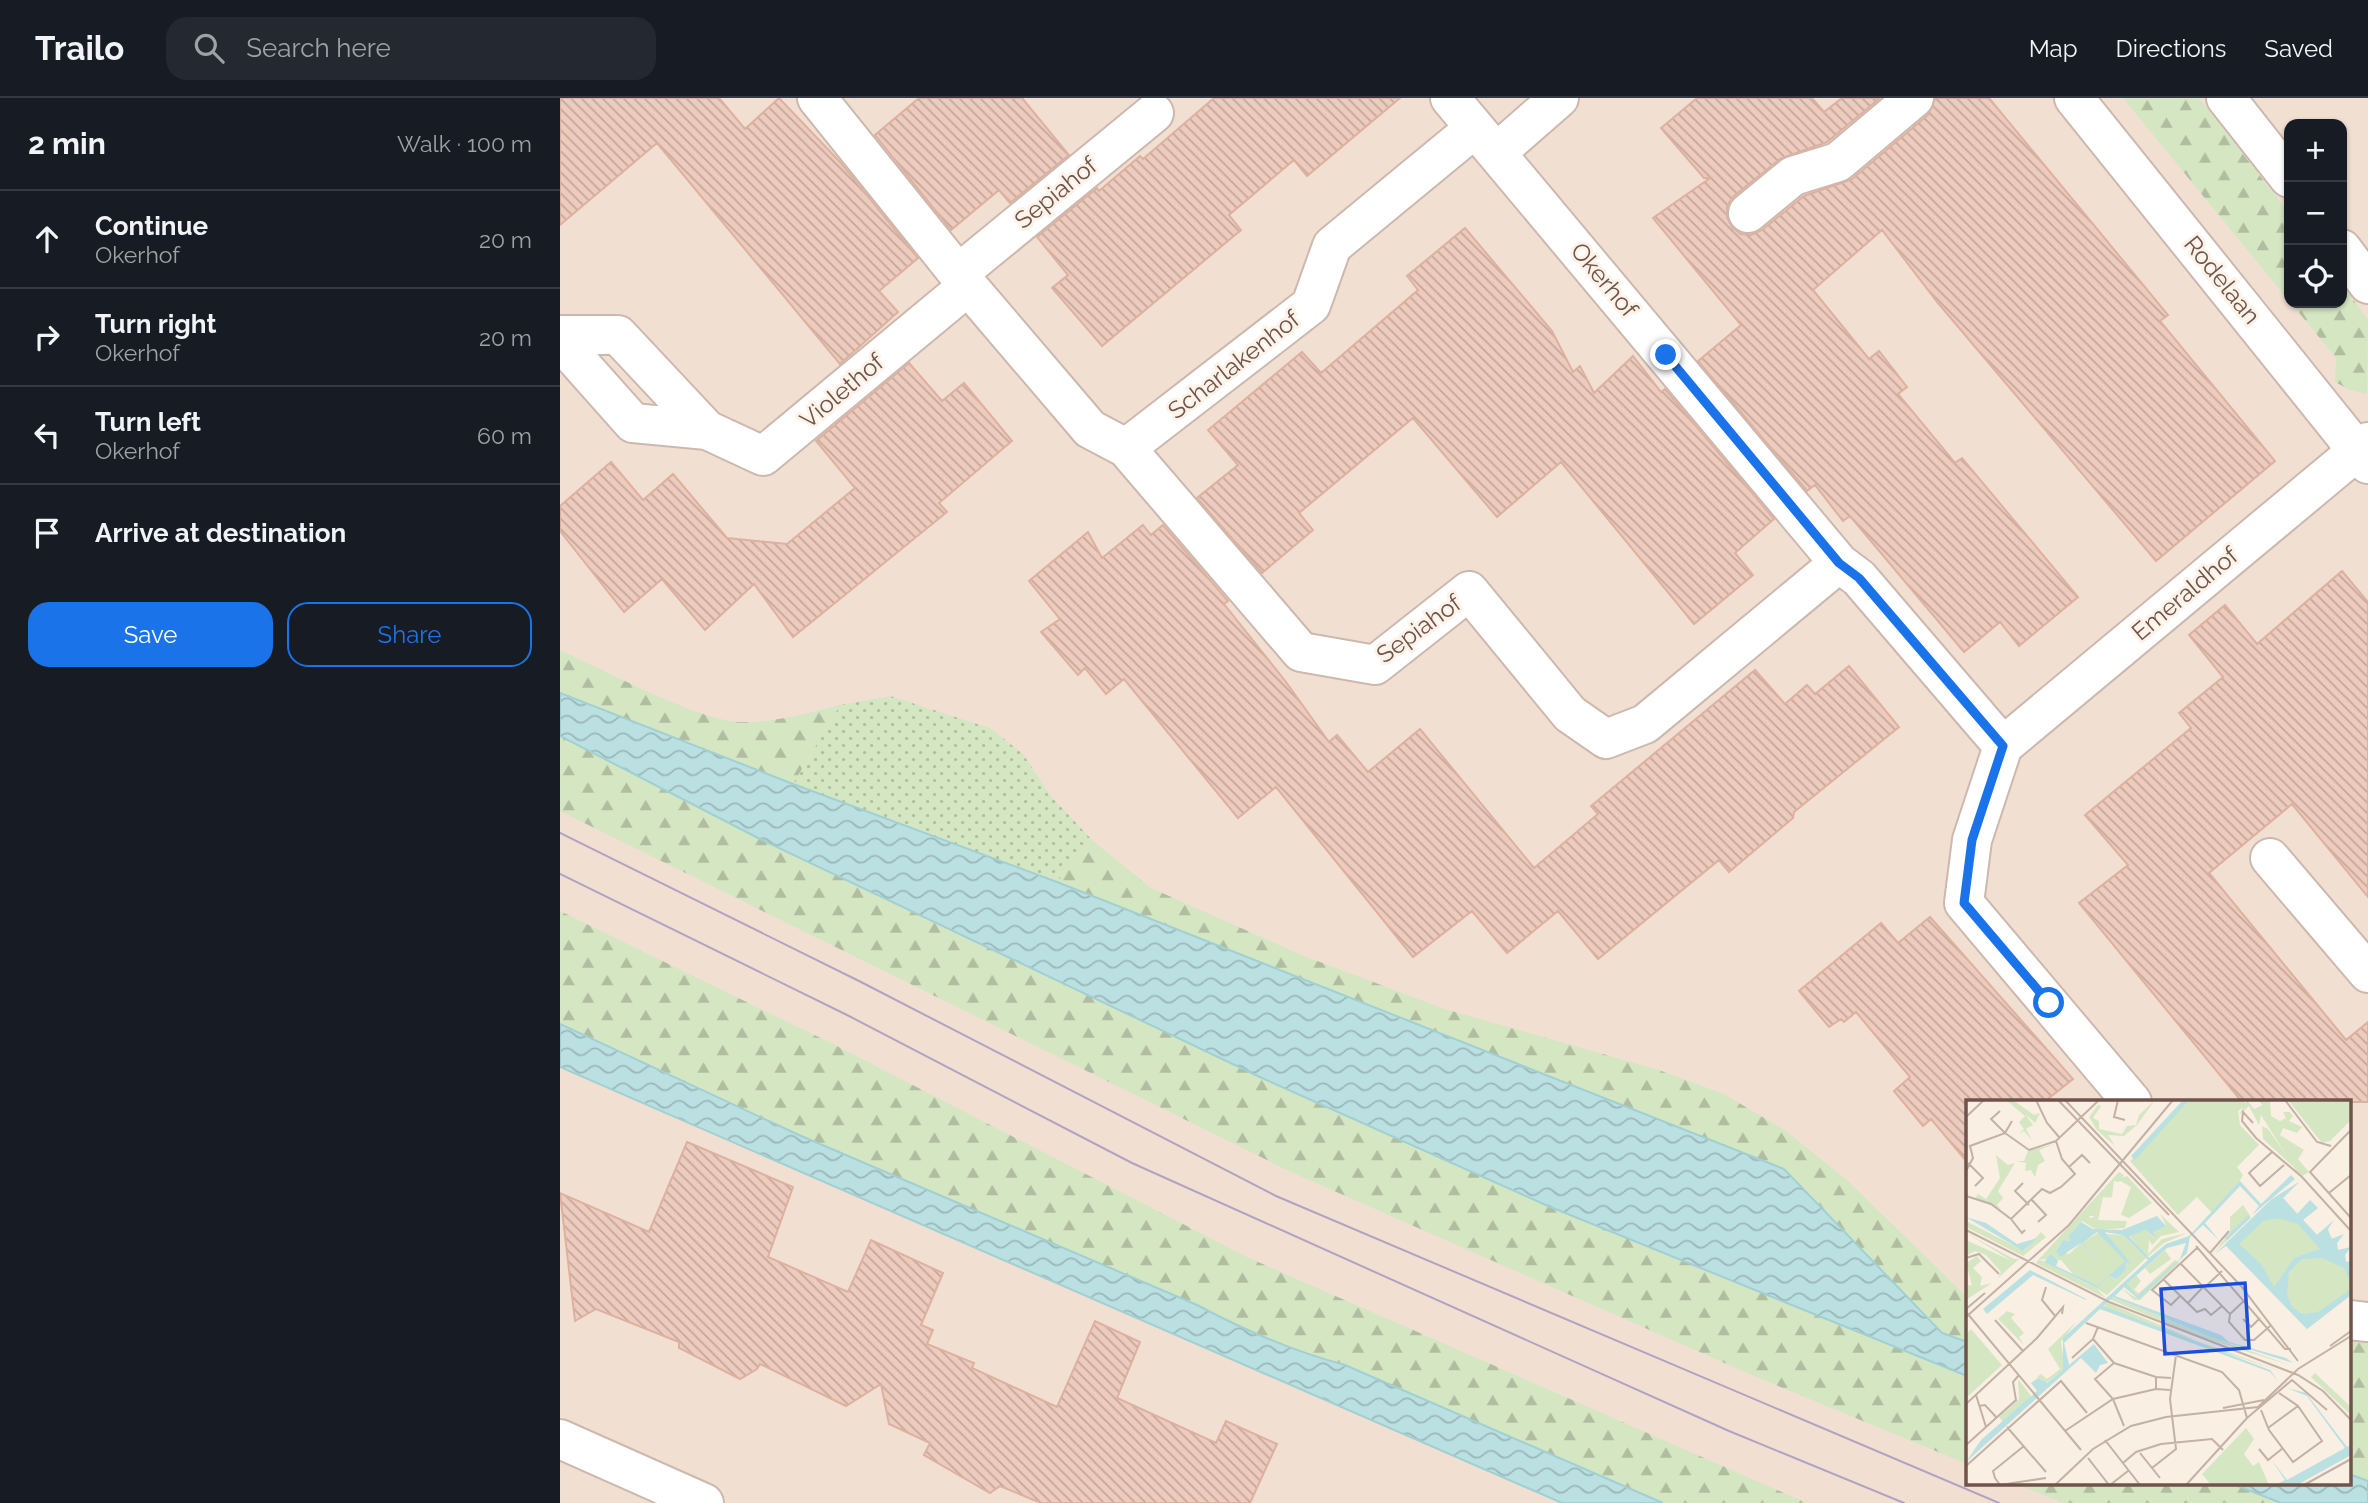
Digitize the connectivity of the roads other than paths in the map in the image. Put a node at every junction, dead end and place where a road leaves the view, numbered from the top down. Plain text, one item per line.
1 (817, 98) edge
2 (1450, 98) edge
3 (1559, 98) edge
4 (1914, 98) edge
5 (2074, 98) edge
6 (2226, 98) edge
7 (1154, 113) dead end
8 (1486, 140) junction
9 (2284, 172) edge
10 (1748, 213) dead end
11 (2347, 255) edge
12 (963, 280) junction
13 (2368, 284) edge
14 (560, 338) edge
15 (1126, 448) junction
16 (2365, 452) edge
17 (1839, 563) junction
18 (2003, 746) junction
19 (2270, 858) dead end
20 (2368, 972) edge
21 (2130, 1100) edge
22 (2350, 1320) edge
23 (2368, 1322) edge
24 (560, 1438) edge
25 (705, 1503) edge

1 - 12 street, Sepiahof
2 - 8 street, Okerhof
3 - 8 street, Scharlakenhof
4 - 10 street
5 - 16 street, Rodelaan
6 - 9 street
7 - 12 street, Sepiahof
8 - 15 street, Scharlakenhof
8 - 17 street, Okerhof
11 - 13 street
12 - 14 street, Violethof
12 - 15 street, Sepiahof
15 - 17 street, Sepiahof
16 - 18 street, Emeraldhof
17 - 18 street, Okerhof
18 - 21 street
19 - 20 street
22 - 23 street
24 - 25 street

